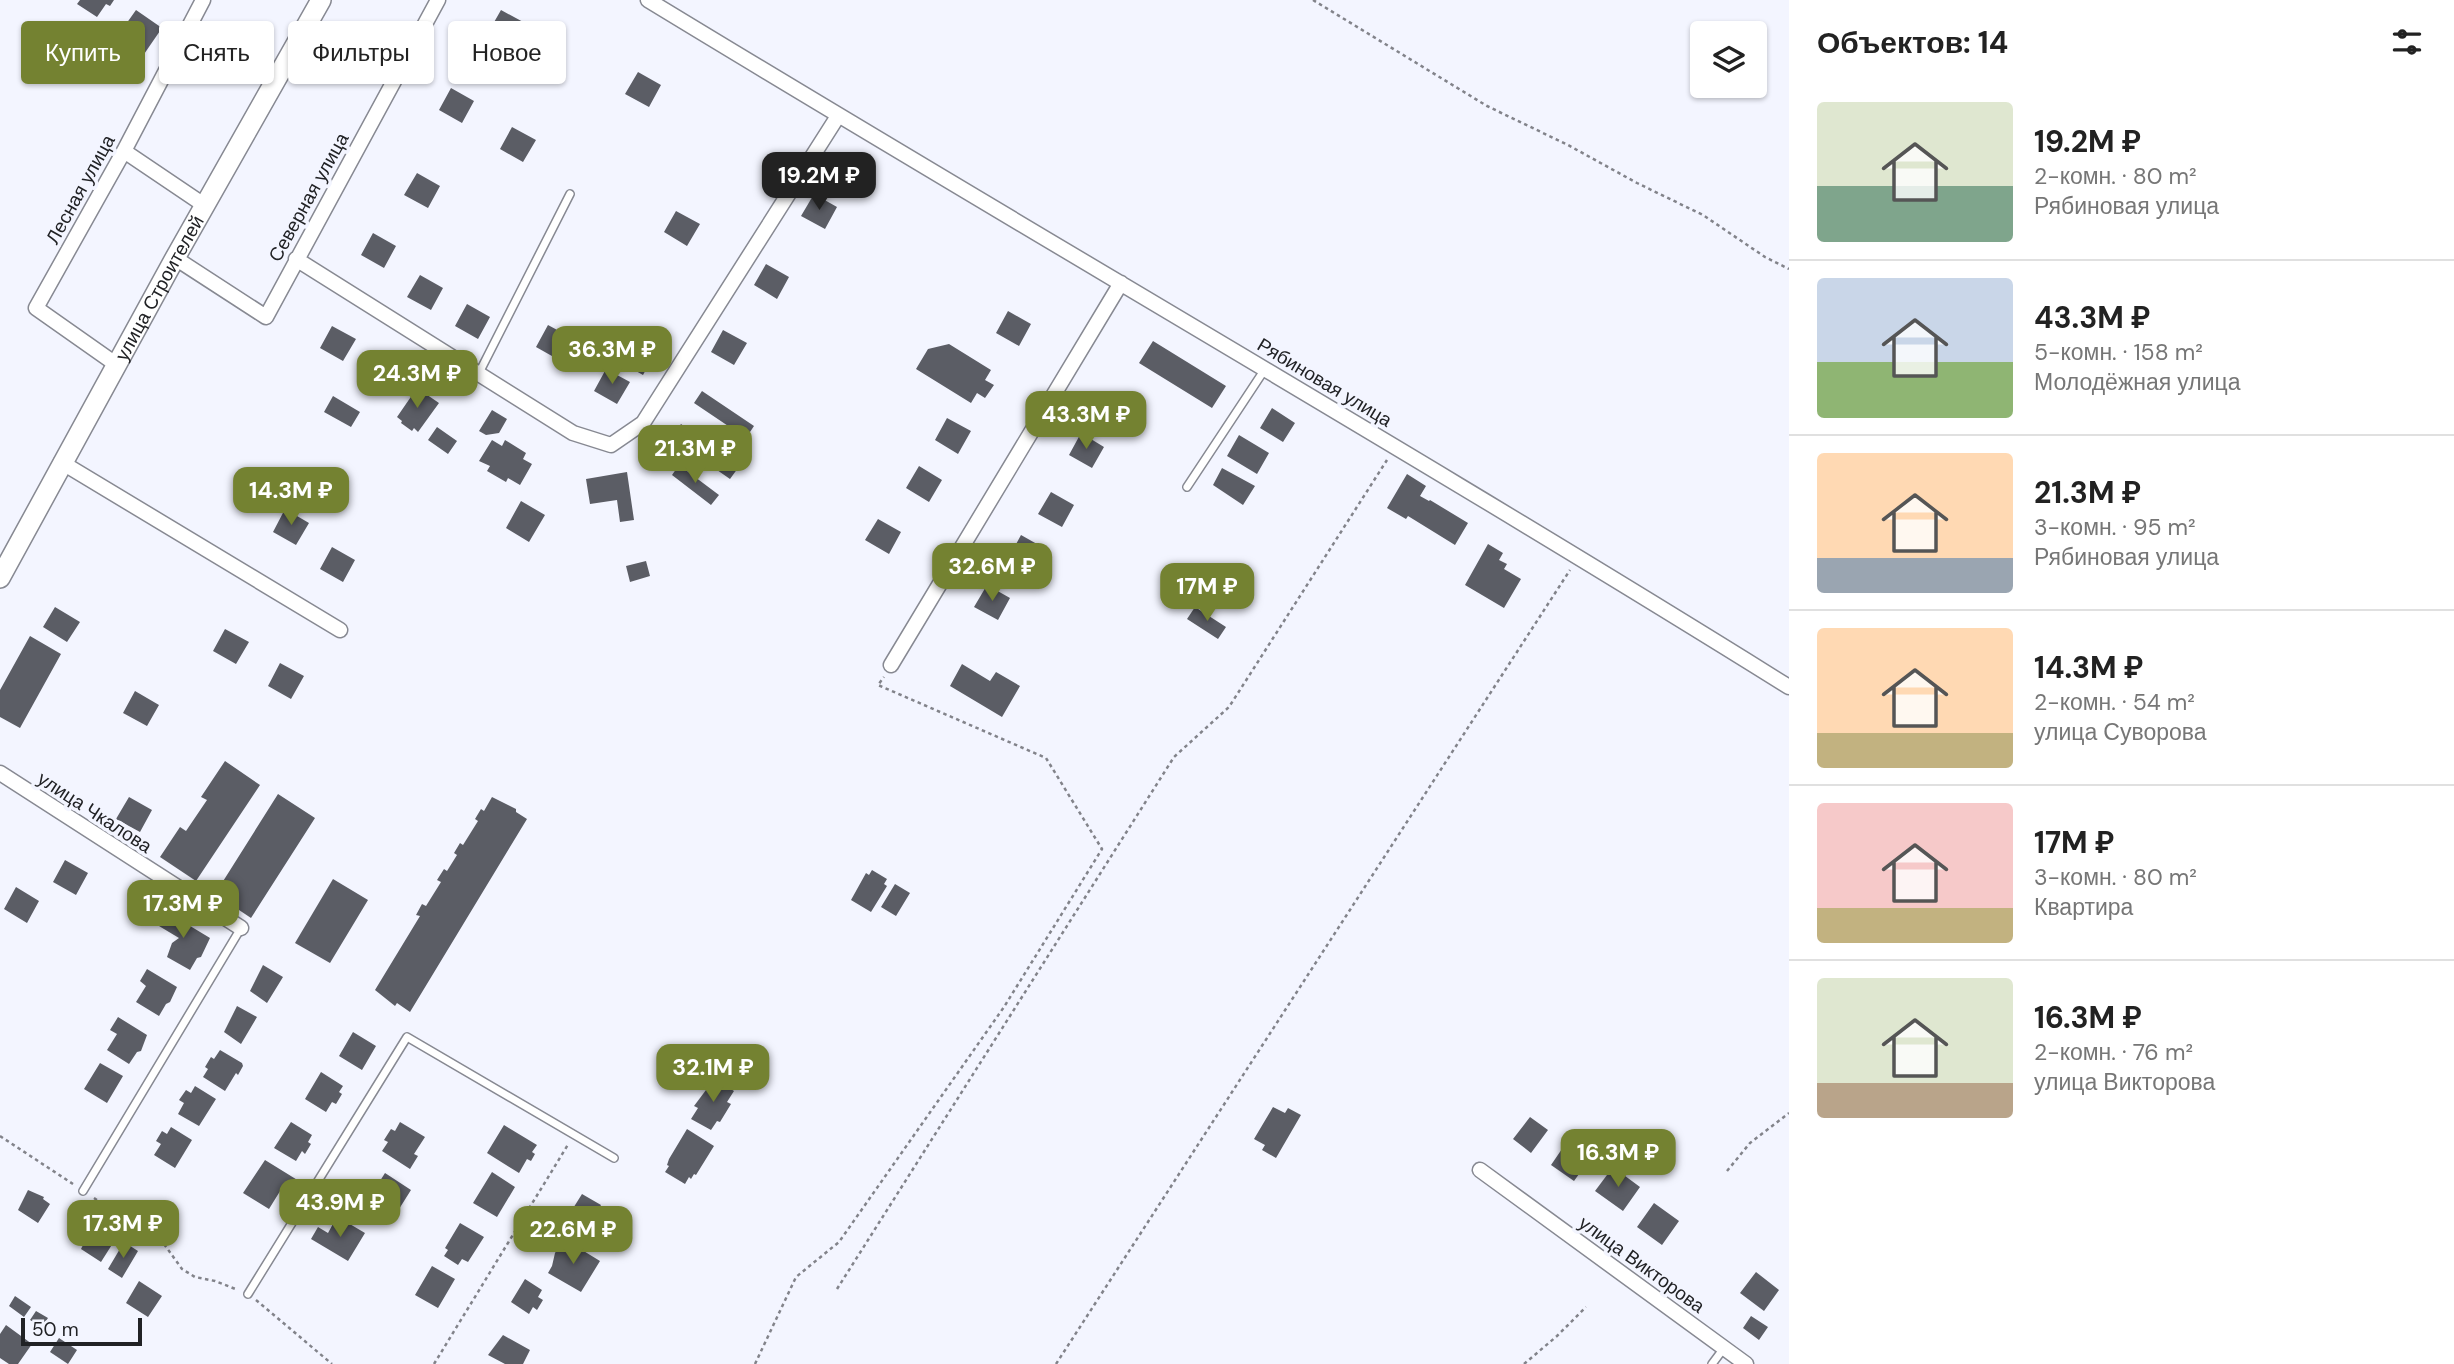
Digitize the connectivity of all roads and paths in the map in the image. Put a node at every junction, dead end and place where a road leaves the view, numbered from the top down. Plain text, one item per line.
1 (202, 0) edge
2 (321, 0) edge
3 (438, 0) edge
4 (648, 0) edge
5 (1313, 0) edge
6 (838, 116) junction
7 (124, 151) junction
8 (570, 194) dead end
9 (204, 205) junction
10 (175, 258) junction
11 (296, 259) junction
12 (1789, 269) edge
13 (1121, 283) junction
14 (117, 365) junction
15 (1266, 369) junction
16 (479, 374) junction
17 (1396, 446) junction
18 (61, 462) junction
19 (1187, 487) dead end
20 (1579, 556) junction
21 (0, 578) edge
22 (340, 629) dead end
23 (891, 665) joint
24 (1789, 687) edge
25 (0, 773) edge
26 (241, 928) joint
27 (1789, 1113) edge
28 (575, 1135) junction
29 (0, 1136) edge
30 (614, 1158) dead end
31 (1480, 1170) dead end
32 (1727, 1171) dead end
33 (83, 1191) junction
34 (837, 1289) dead end
35 (248, 1294) junction
36 (1586, 1307) dead end
37 (1724, 1348) junction
38 (332, 1364) edge
39 (434, 1364) edge
40 (755, 1364) edge
41 (1056, 1364) edge
42 (1524, 1364) edge
43 (1712, 1364) edge
44 (1746, 1364) edge

1 - 7 street, Лесная улица
2 - 9 main road, улица Строителей
3 - 11 street, Северная улица
4 - 6 street, Рябиновая улица
5 - 12 path
6 - 13 street, Рябиновая улица
6 - 16 street
7 - 9 street
7 - 14 street, Лесная улица
8 - 16 lane
9 - 10 main road, улица Строителей
10 - 11 street, Северная улица
10 - 14 main road, улица Строителей
11 - 16 street
13 - 15 street, Рябиновая улица
13 - 23 street
14 - 18 main road, улица Строителей
15 - 17 street, Рябиновая улица
15 - 19 lane
17 - 20 street, Рябиновая улица
17 - 34 path
18 - 21 main road, улица Строителей
18 - 22 street
20 - 24 street, Рябиновая улица
20 - 41 path
23 - 40 path
25 - 26 street, улица Чкалова
26 - 33 lane
27 - 32 path
28 - 30 lane
28 - 35 lane
28 - 39 path
29 - 33 path
31 - 37 street, улица Викторова
33 - 35 path
35 - 38 path
36 - 42 path
37 - 43 lane
37 - 44 street, улица Викторова

